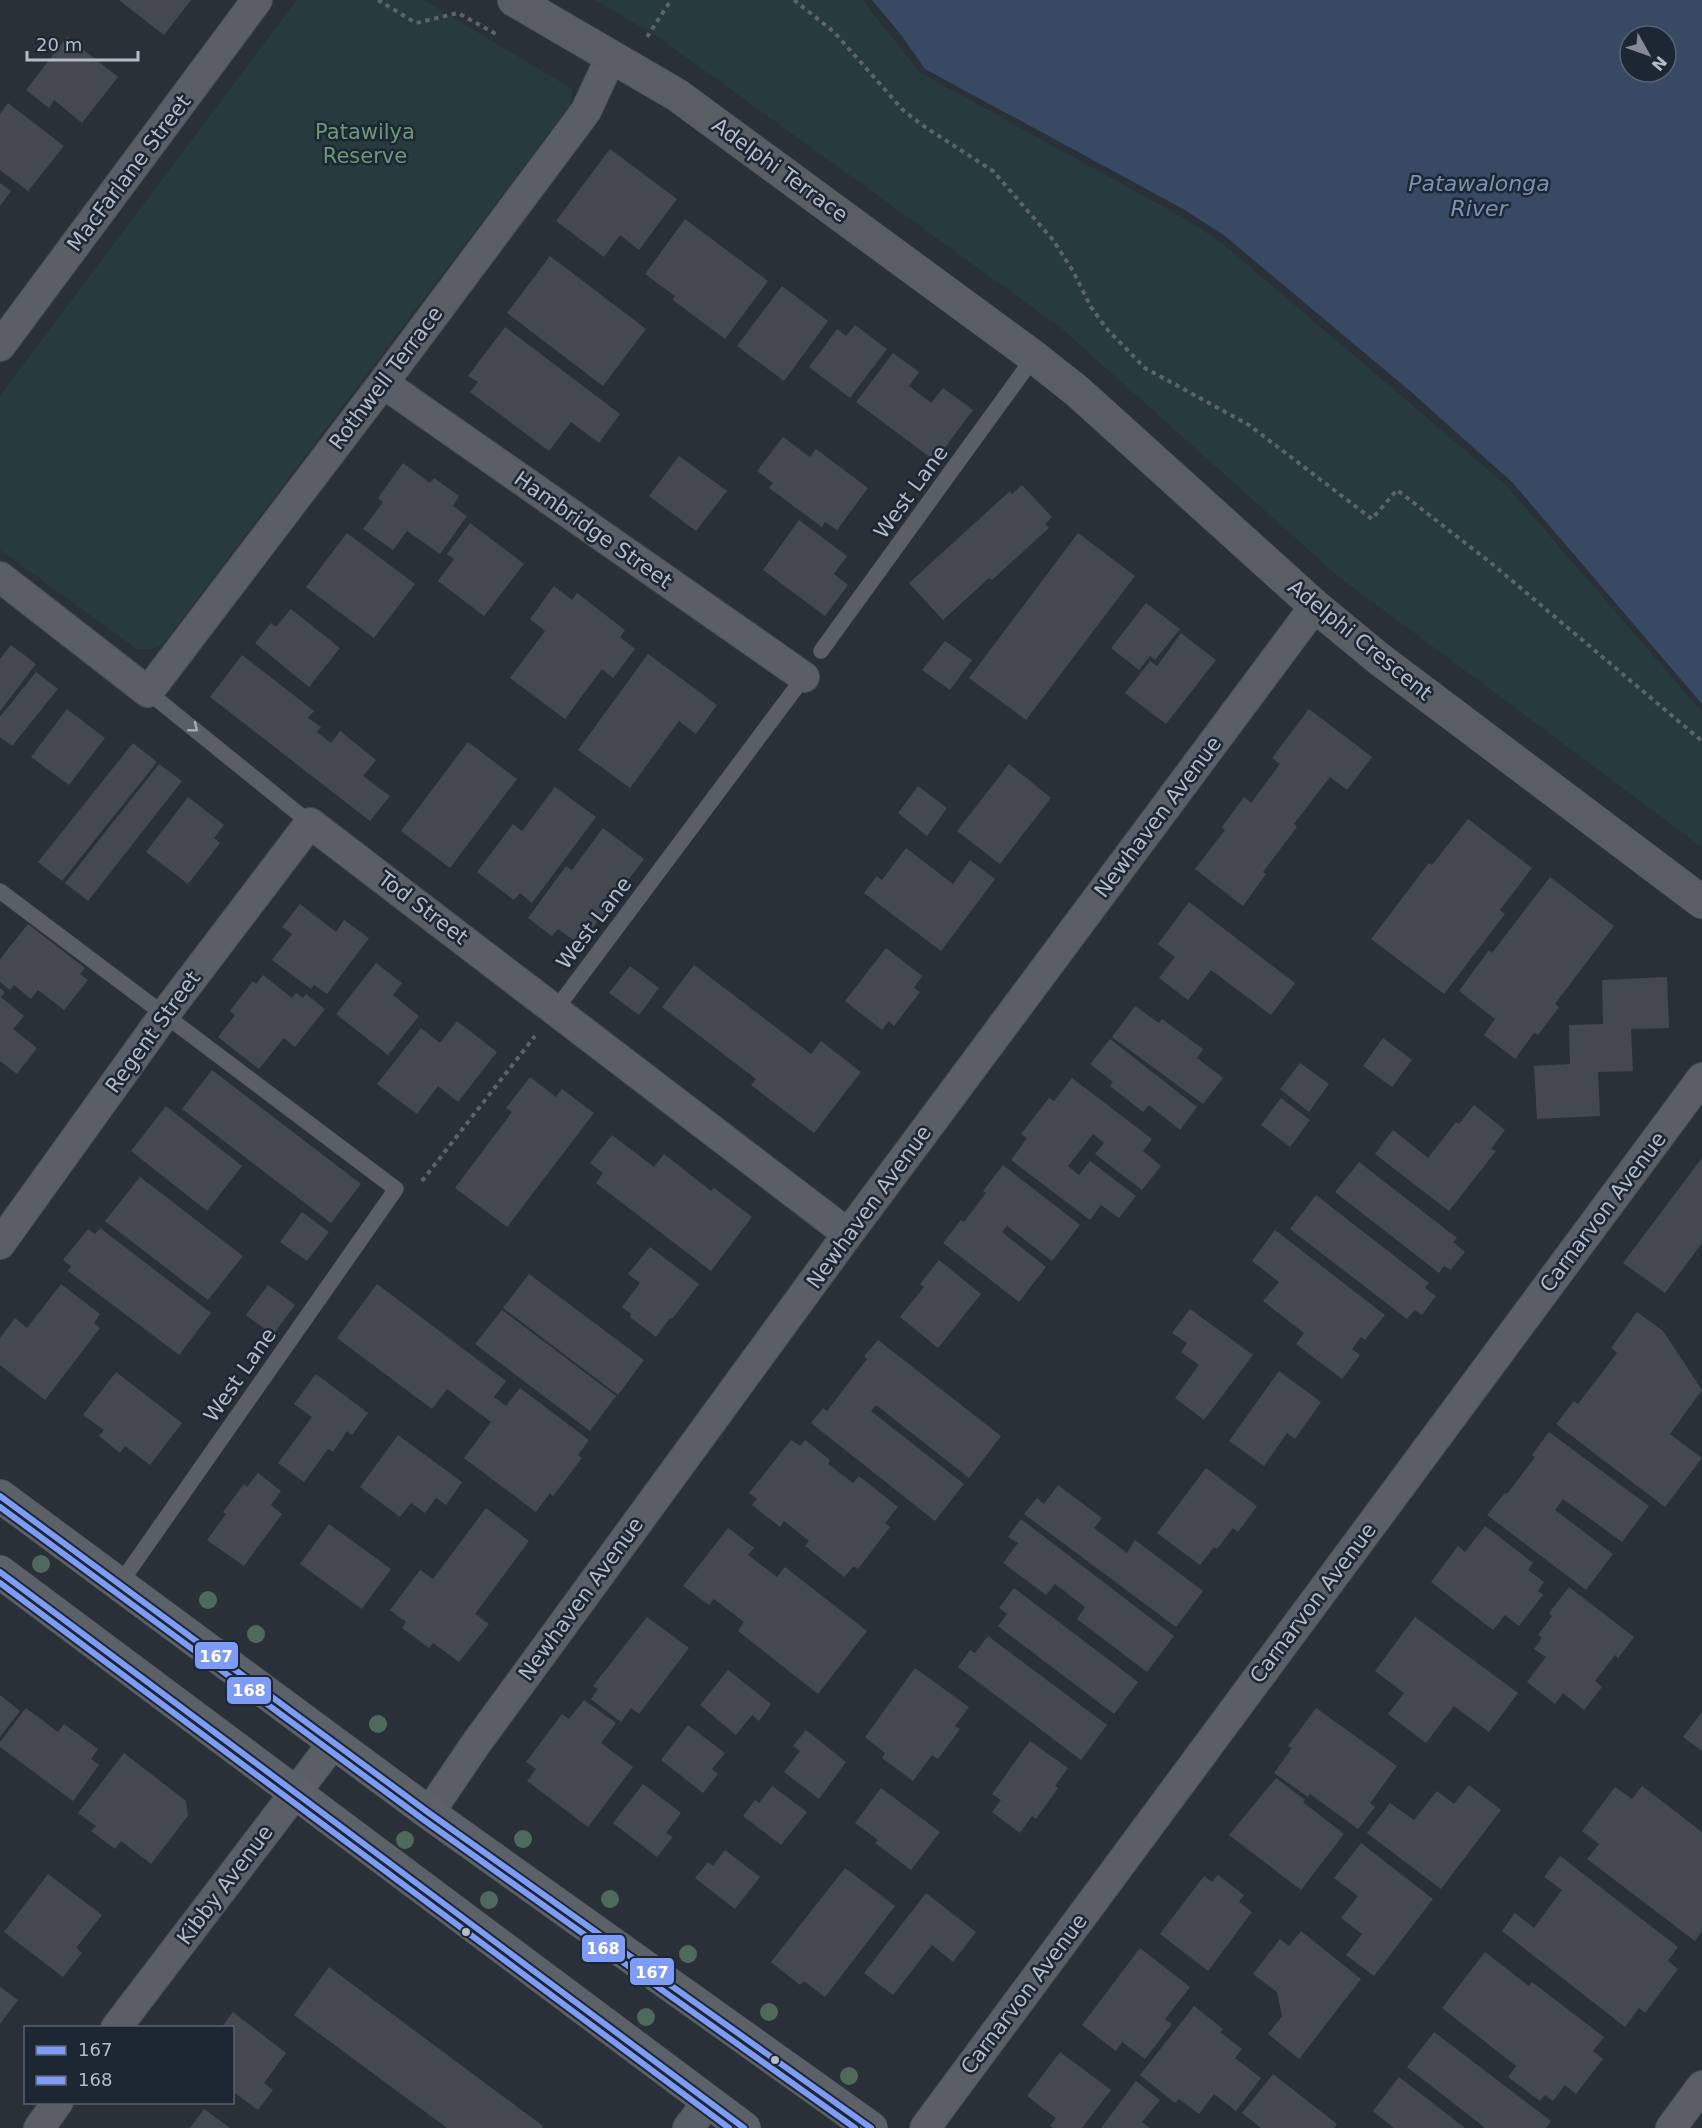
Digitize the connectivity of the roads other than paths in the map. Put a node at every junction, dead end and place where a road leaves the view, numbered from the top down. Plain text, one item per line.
1 (257, 0) edge
2 (514, 0) edge
3 (619, 62) junction
4 (0, 346) edge
5 (1034, 357) junction
6 (383, 383) junction
7 (0, 577) edge
8 (1315, 606) junction
9 (821, 651) dead end
10 (804, 677) joint
11 (148, 692) junction
12 (310, 823) junction
13 (0, 891) edge
14 (1702, 902) edge
15 (556, 1009) junction
16 (165, 1014) junction
17 (1702, 1078) edge
18 (848, 1234) junction
19 (0, 1244) edge
20 (0, 1496) edge
21 (0, 1572) edge
22 (119, 1585) junction
23 (333, 1742) junction
24 (296, 1793) junction
25 (429, 1814) junction
26 (118, 2026) edge
27 (1702, 2086) edge
28 (708, 2102) junction
29 (57, 2104) edge
30 (39, 2128) edge
31 (688, 2128) edge
32 (744, 2128) edge
33 (872, 2128) edge
34 (925, 2128) edge
35 (1671, 2128) edge

1 - 4 street, MacFarlane Street
2 - 3 street, Adelphi Terrace
3 - 5 street, Adelphi Terrace
3 - 6 street, Rothwell Terrace
5 - 8 street, Adelphi Crescent
5 - 9 lane, West Lane
6 - 10 street, Hambridge Street
6 - 11 street, Rothwell Terrace
7 - 11 street, Tod Street
8 - 14 street, Adelphi Crescent
8 - 18 street, Newhaven Avenue
10 - 15 lane, West Lane
11 -> 12 lane, Tod Street
12 - 15 street, Tod Street
12 - 16 street, Regent Street
13 - 16 lane
15 - 18 street, Tod Street
16 - 19 street, Regent Street
16 - 22 lane, West Lane
17 - 34 street, Carnarvon Avenue
18 - 25 street, Newhaven Avenue
20 - 22 main road
21 - 24 main road
22 - 23 main road
23 - 24 street, Kibby Avenue
23 - 25 main road
24 - 26 street, Kibby Avenue
24 - 28 main road
25 - 33 main road
27 - 35 street
28 - 31 street
28 - 32 main road
29 - 30 street

